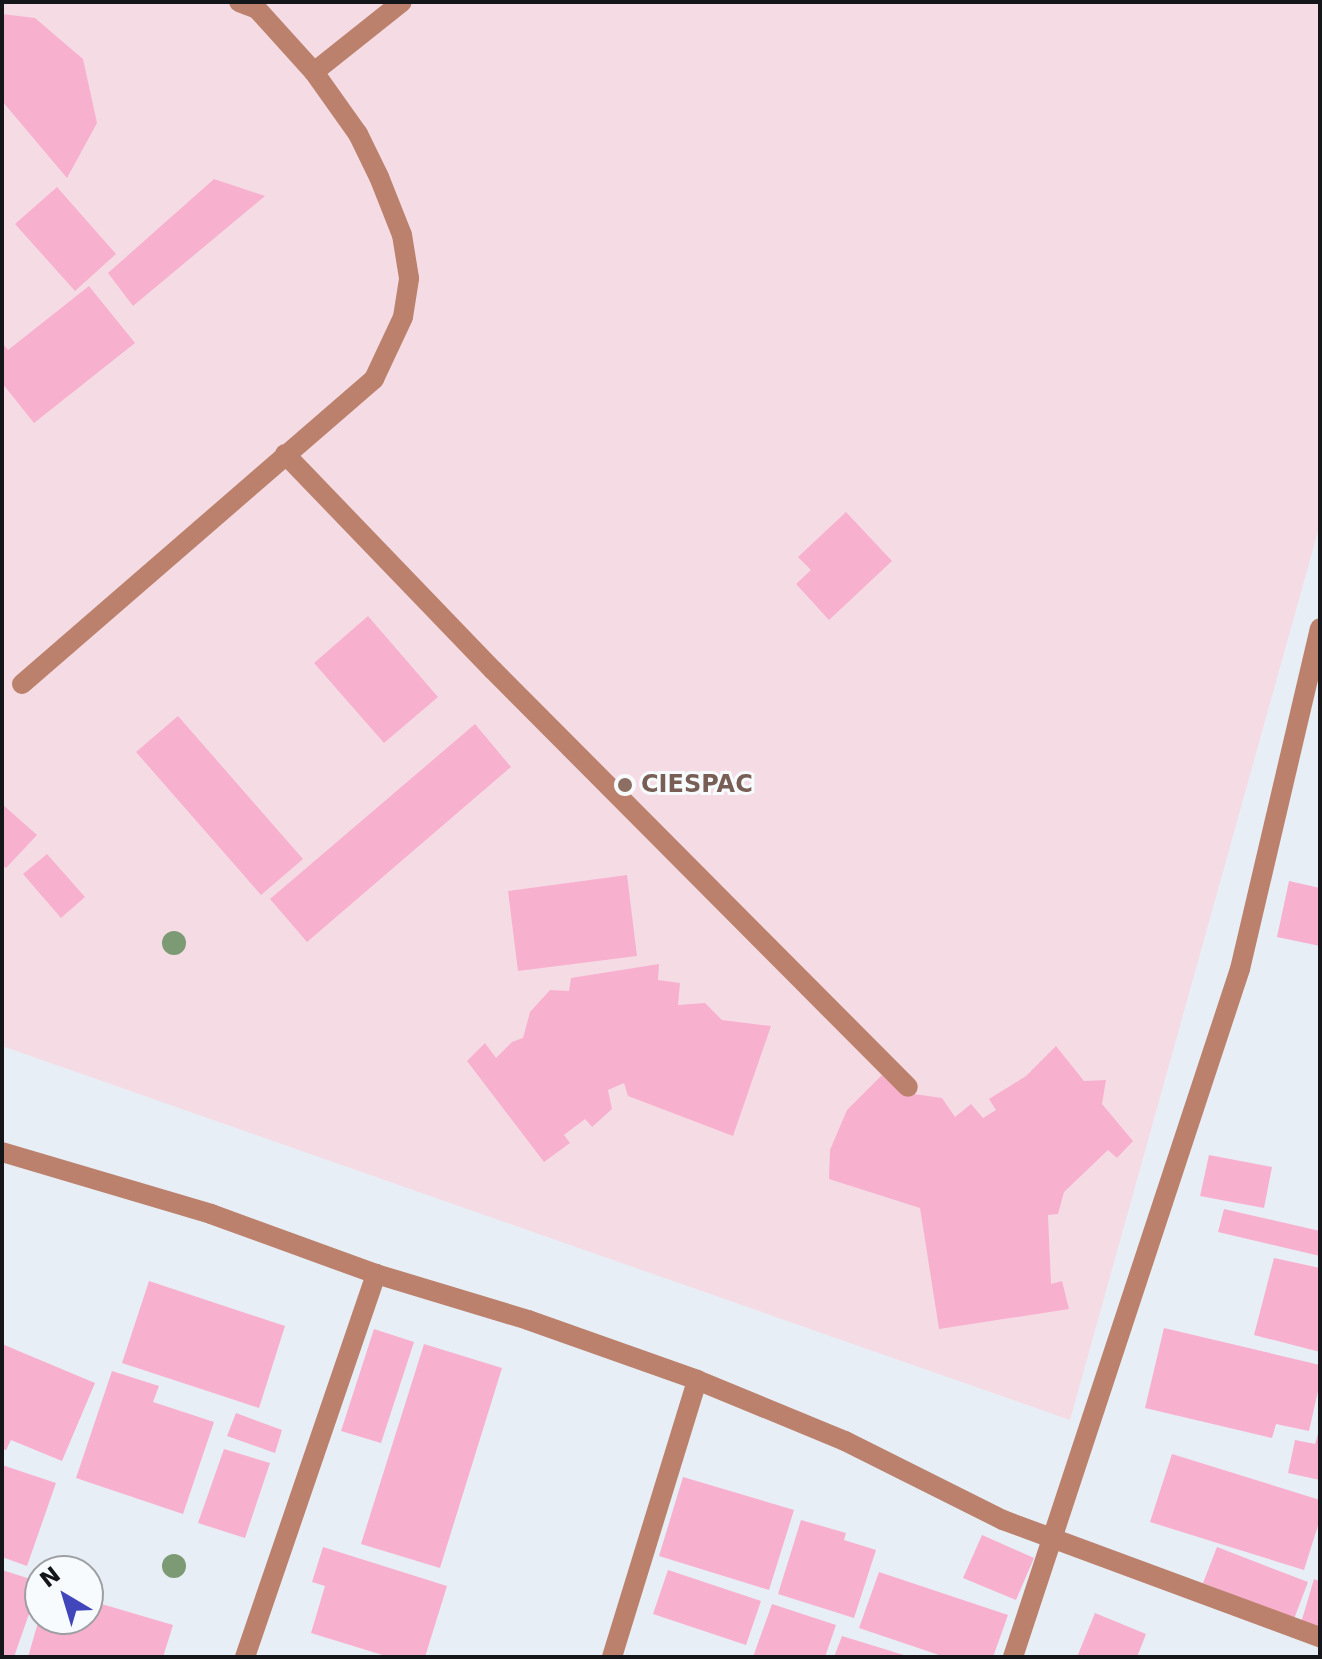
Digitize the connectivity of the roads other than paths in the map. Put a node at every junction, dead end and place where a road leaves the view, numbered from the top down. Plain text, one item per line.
1 (239, 2) edge
2 (402, 2) edge
3 (314, 72) junction
4 (285, 454) junction
5 (1320, 628) edge
6 (22, 684) dead end
7 (908, 1087) dead end
8 (2, 1152) edge
9 (376, 1274) junction
10 (697, 1380) junction
11 (1054, 1537) junction
12 (1320, 1637) edge
13 (245, 1657) edge
14 (612, 1657) edge
15 (1013, 1657) edge

1 - 3 street
2 - 3 street
3 - 4 street
4 - 6 street
4 - 7 street
5 - 11 street
8 - 9 street
9 - 10 street
9 - 13 street
10 - 11 street
10 - 14 street
11 - 12 street
11 - 15 street

